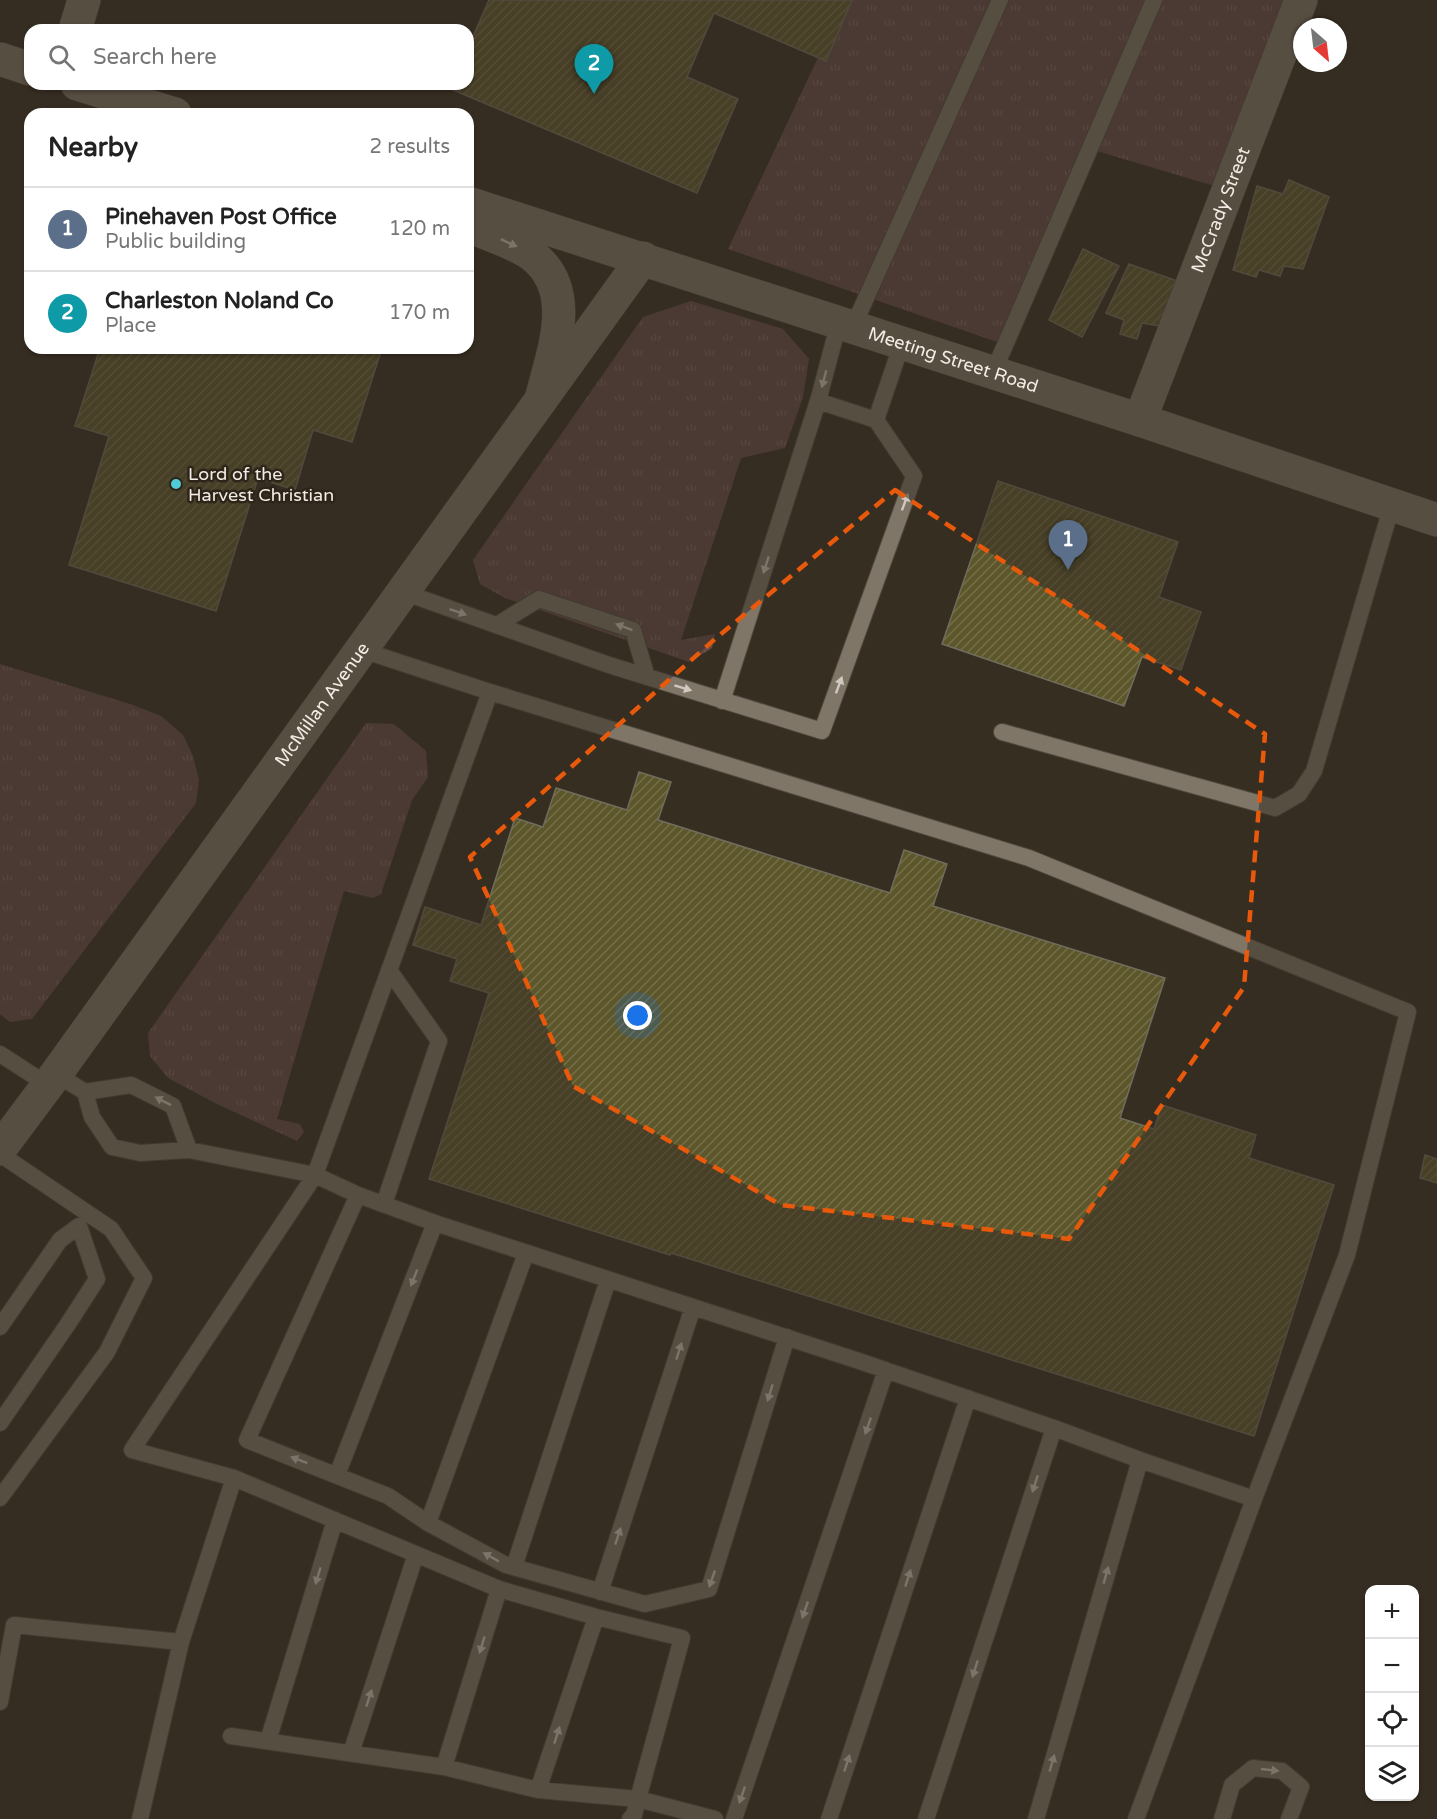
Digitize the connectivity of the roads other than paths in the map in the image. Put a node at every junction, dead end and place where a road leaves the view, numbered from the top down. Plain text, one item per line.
1 (84, 0) edge
2 (1000, 0) edge
3 (1154, 0) edge
4 (1301, 0) edge
5 (77, 24) edge
6 (0, 59) edge
7 (24, 67) edge
8 (97, 90) edge
9 (155, 108) edge
10 (474, 207) edge
11 (474, 220) edge
12 (643, 258) junction
13 (846, 324) junction
14 (902, 343) junction
15 (993, 373) junction
16 (541, 400) junction
17 (818, 401) junction
18 (876, 420) junction
19 (1140, 420) junction
20 (1392, 505) junction
21 (1437, 520) edge
22 (403, 592) junction
23 (497, 625) junction
24 (362, 650) junction
25 (647, 677) junction
26 (490, 692) junction
27 (723, 701) junction
28 (1002, 732) dead end
29 (389, 970) junction
30 (0, 1054) edge
31 (52, 1080) junction
32 (85, 1092) junction
33 (0, 1149) edge
34 (189, 1150) junction
35 (0, 1154) edge
36 (315, 1175) junction
37 (358, 1195) junction
38 (384, 1204) junction
39 (84, 1219) junction
40 (435, 1223) junction
41 (526, 1253) junction
42 (608, 1280) junction
43 (693, 1307) junction
44 (0, 1327) edge
45 (787, 1337) junction
46 (886, 1370) junction
47 (968, 1398) junction
48 (0, 1423) edge
49 (1054, 1428) junction
50 (1140, 1460) junction
51 (337, 1475) junction
52 (234, 1478) junction
53 (0, 1498) edge
54 (1254, 1498) junction
55 (335, 1520) junction
56 (428, 1523) junction
57 (416, 1554) junction
58 (514, 1567) junction
59 (499, 1589) junction
60 (600, 1592) junction
61 (596, 1617) junction
62 (181, 1642) junction
63 (0, 1702) edge
64 (231, 1736) dead end
65 (268, 1741) junction
66 (351, 1753) junction
67 (444, 1767) junction
68 (538, 1790) junction
69 (634, 1813) edge
70 (140, 1819) edge
71 (715, 1819) edge
72 (734, 1819) edge
73 (829, 1819) edge
74 (926, 1819) edge
75 (1036, 1819) edge
76 (1137, 1819) edge
77 (1221, 1819) edge
78 (1289, 1819) edge

1 - 5 street
2 - 13 lane
3 - 15 lane
4 - 19 street, McCrady Street
6 - 7 street
8 - 9 street
10 - 12 street, Meeting Street Road
11 -> 16 street
12 - 13 street, Meeting Street Road
12 - 16 street, McMillan Avenue
13 - 14 street, Meeting Street Road
13 -> 17 lane
14 - 15 street, Meeting Street Road
14 - 18 lane
15 - 19 street, Meeting Street Road
16 - 22 street, McMillan Avenue
17 - 18 lane
17 -> 27 lane
27 -> 18 lane
19 - 20 street, Meeting Street Road
20 - 21 street, Meeting Street Road
20 - 28 lane
22 -> 23 lane
22 - 24 street, McMillan Avenue
23 - 25 lane
25 -> 23 lane
24 - 26 lane
24 - 31 street, McMillan Avenue
25 -> 27 lane
26 - 29 lane
26 - 54 lane
29 - 36 lane
29 - 38 lane
30 - 31 lane
31 - 32 lane
31 - 33 street, McMillan Avenue
32 - 34 lane
34 -> 32 lane
34 - 36 lane
35 - 39 lane
36 - 37 lane
36 - 52 lane
37 - 38 lane
51 -> 37 lane
38 - 40 lane
39 - 44 lane
39 - 48 lane
39 - 53 lane
40 - 41 lane
40 -> 51 lane
41 - 42 lane
41 - 56 lane
42 - 43 lane
42 - 58 lane
43 - 45 lane
60 -> 43 lane
45 - 46 lane
45 -> 60 lane
46 - 47 lane
46 -> 72 lane
47 - 49 lane
73 -> 47 lane
49 - 50 lane
49 -> 74 lane
50 - 54 lane
75 -> 50 lane
51 - 56 lane
52 - 55 lane
52 - 62 lane
54 - 76 lane
55 - 57 lane
55 -> 65 lane
58 -> 56 lane
57 - 59 lane
66 -> 57 lane
58 - 60 lane
59 - 61 lane
59 -> 67 lane
68 -> 61 lane
61 - 69 lane
62 - 63 lane
62 - 70 lane
64 - 65 lane
65 - 66 lane
66 - 67 lane
67 - 68 lane
68 - 69 lane
69 - 71 lane
77 -> 78 lane

